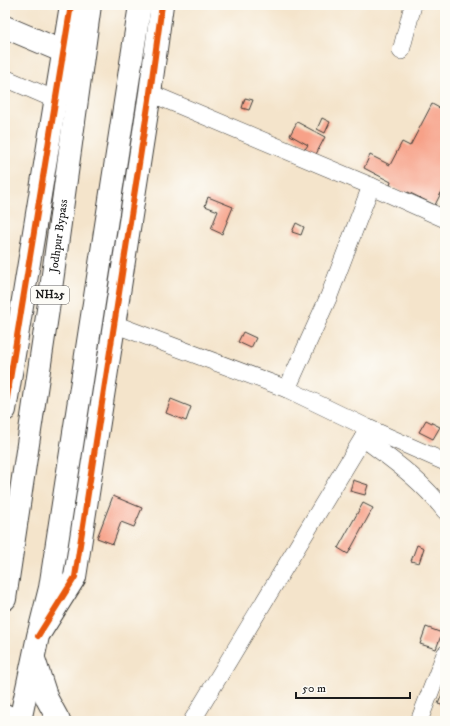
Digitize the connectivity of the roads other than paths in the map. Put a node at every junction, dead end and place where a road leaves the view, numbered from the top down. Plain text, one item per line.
1 (71, 5) edge
2 (90, 5) edge
3 (140, 5) edge
4 (162, 5) edge
5 (413, 5) edge
6 (5, 27) edge
7 (64, 52) junction
8 (401, 52) dead end
9 (5, 78) edge
10 (150, 93) junction
11 (56, 100) junction
12 (371, 186) junction
13 (445, 219) edge
14 (114, 324) junction
15 (286, 389) junction
16 (5, 410) edge
17 (365, 433) junction
18 (445, 462) edge
19 (445, 511) edge
20 (6, 592) edge
21 (38, 636) junction
22 (445, 654) edge
23 (34, 659) junction
24 (5, 714) edge
25 (19, 721) edge
26 (59, 721) edge
27 (192, 721) edge
28 (419, 721) edge

1 - 7 main road
2 - 20 main road, Jodhpur Bypass / NH25
3 - 21 main road
4 - 10 main road
5 - 8 street
6 - 7 main road
7 - 11 main road
9 - 11 street
10 - 12 street
10 - 14 main road
11 - 16 main road
12 - 13 street
12 - 15 street
14 - 15 street
14 - 21 main road
15 - 17 street
17 - 18 street
17 - 19 street
17 - 27 street
21 - 23 main road
22 - 28 street
23 - 25 main road
23 - 26 main road
24 - 25 main road

